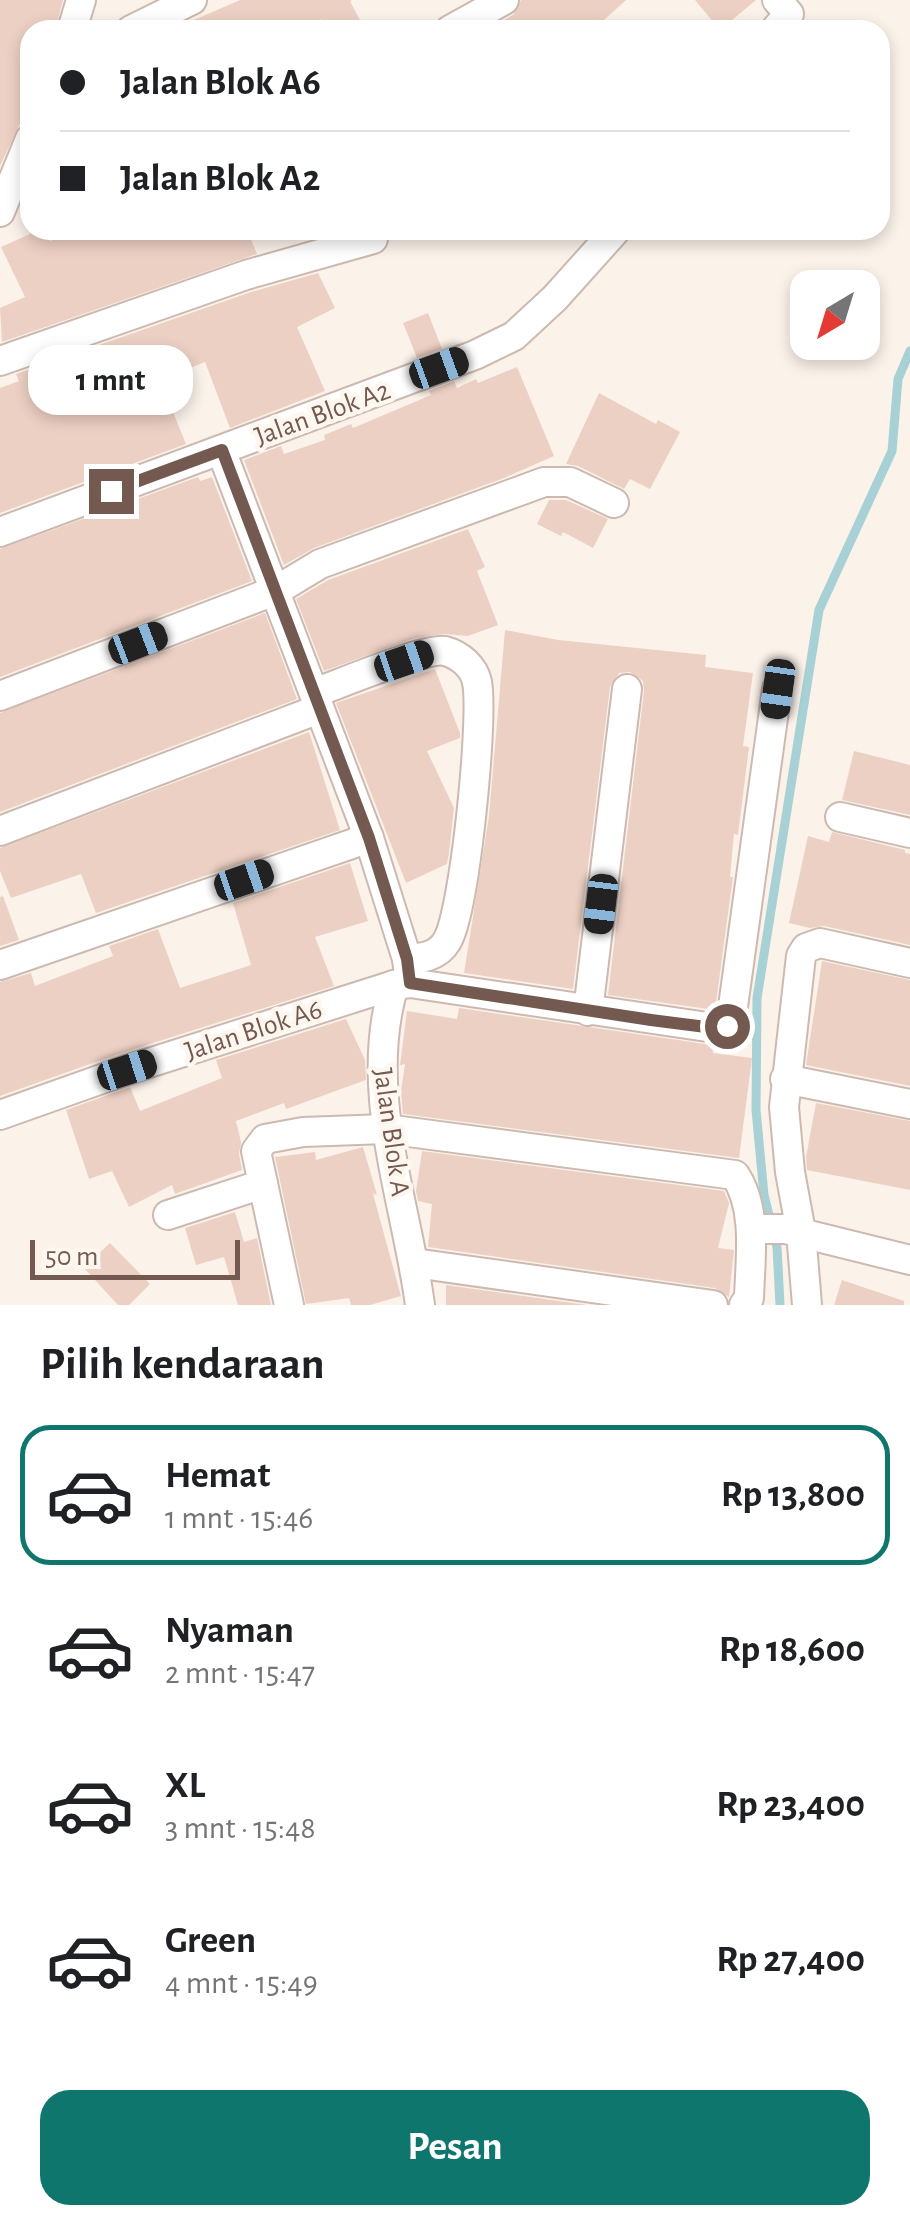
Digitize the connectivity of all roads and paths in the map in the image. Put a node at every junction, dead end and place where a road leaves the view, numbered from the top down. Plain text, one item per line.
1 (192, 0) edge
2 (504, 0) edge
3 (777, 0) edge
4 (151, 20) edge
5 (468, 20) edge
6 (783, 20) edge
7 (20, 164) edge
8 (0, 215) edge
9 (369, 240) edge
10 (607, 240) edge
11 (0, 361) edge
12 (222, 450) junction
13 (614, 503) dead end
14 (0, 532) edge
15 (277, 590) junction
16 (627, 689) dead end
17 (778, 689) dead end
18 (0, 696) edge
19 (316, 701) junction
20 (840, 817) dead end
21 (0, 831) edge
22 (910, 833) edge
23 (369, 838) junction
24 (910, 963) edge
25 (0, 965) edge
26 (404, 976) junction
27 (588, 1011) junction
28 (785, 1079) junction
29 (910, 1104) edge
30 (0, 1115) edge
31 (386, 1129) junction
32 (263, 1184) junction
33 (168, 1214) dead end
34 (774, 1230) junction
35 (910, 1260) edge
36 (414, 1263) junction
37 (289, 1305) edge
38 (420, 1305) edge
39 (713, 1305) edge
40 (744, 1305) edge
41 (807, 1305) edge

1 - 4 street
2 - 5 street
3 - 6 street
7 - 8 street
9 - 11 street
10 - 12 street, Jalan Blok A2
12 - 14 street, Jalan Blok A2
12 - 15 street, Jalan Blok A
13 - 15 street
15 - 18 street
15 - 19 street, Jalan Blok A
16 - 27 street
17 - 27 street, Jalan Blok A6
19 - 21 street
19 - 23 street, Jalan Blok A
19 - 26 street
20 - 22 street
23 - 25 street
23 - 26 street, Jalan Blok A
24 - 28 street
26 - 27 street, Jalan Blok A6
26 - 30 street, Jalan Blok A6
26 - 31 street, Jalan Blok A
28 - 29 street
28 - 34 street
31 - 32 street
31 - 34 street
31 - 36 street, Jalan Blok A
32 - 33 street
32 - 37 street
34 - 35 street
34 - 40 street
34 - 41 street
36 - 38 street, Jalan Blok A
36 - 39 street

